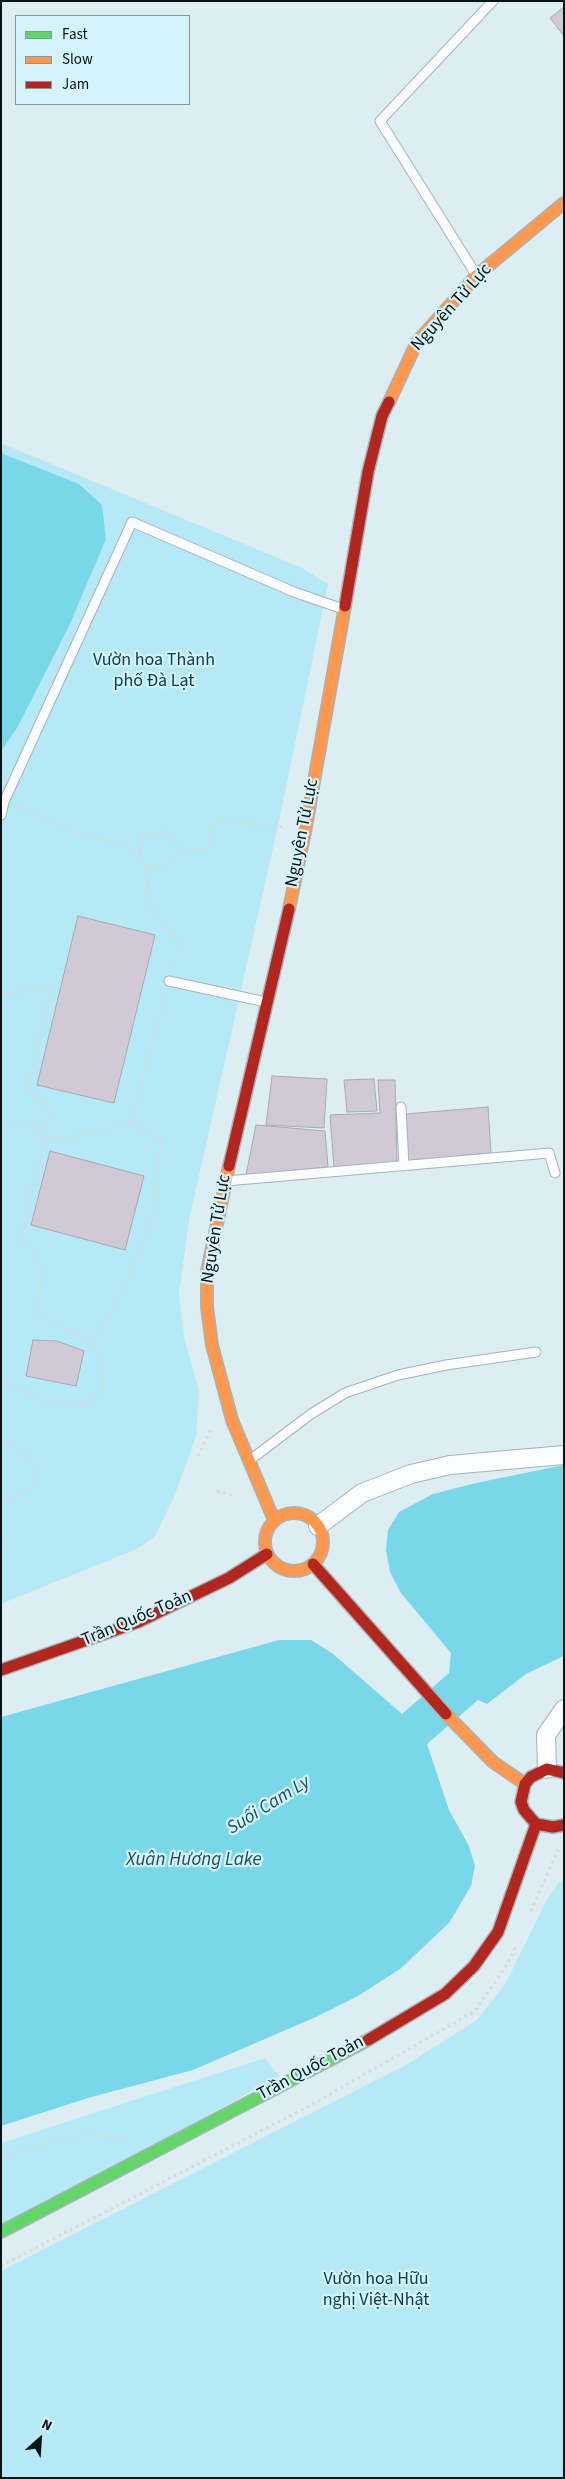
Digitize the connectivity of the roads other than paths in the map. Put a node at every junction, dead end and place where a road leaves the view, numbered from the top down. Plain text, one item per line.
1 (493, 1) edge
2 (564, 203) edge
3 (476, 276) junction
4 (343, 610) junction
5 (1, 815) edge
6 (169, 981) road end
7 (266, 1002) junction
8 (401, 1107) dead end
9 (404, 1166) junction
10 (555, 1173) dead end
11 (224, 1181) junction
12 (536, 1352) dead end
13 (564, 1454) edge
14 (248, 1462) junction
15 (274, 1520) junction
16 (318, 1526) junction
17 (267, 1554) junction
18 (313, 1564) junction
19 (1, 1670) edge
20 (564, 1709) edge
21 (556, 1771) edge
22 (525, 1784) junction
23 (536, 1824) junction
24 (564, 1824) edge
25 (1, 2232) edge

1 - 3 lane
2 - 3 main road, Nguyên Tử Lực
3 - 4 main road, Nguyên Tử Lực
4 - 5 lane
4 - 7 main road, Nguyên Tử Lực
6 - 7 lane
7 - 11 main road, Nguyên Tử Lực
8 - 9 lane
9 - 10 lane
9 - 11 lane
11 - 14 main road, Nguyên Tử Lực
12 - 14 lane
13 - 16 street
14 - 15 main road, Nguyên Tử Lực
15 - 16 main road
15 - 17 main road
16 - 18 main road
17 - 18 main road
17 - 19 main road, Trần Quốc Toản
18 - 22 main road
20 - 21 street
21 - 22 main road
22 - 23 main road
23 - 24 main road
23 - 25 main road, Trần Quốc Toản

